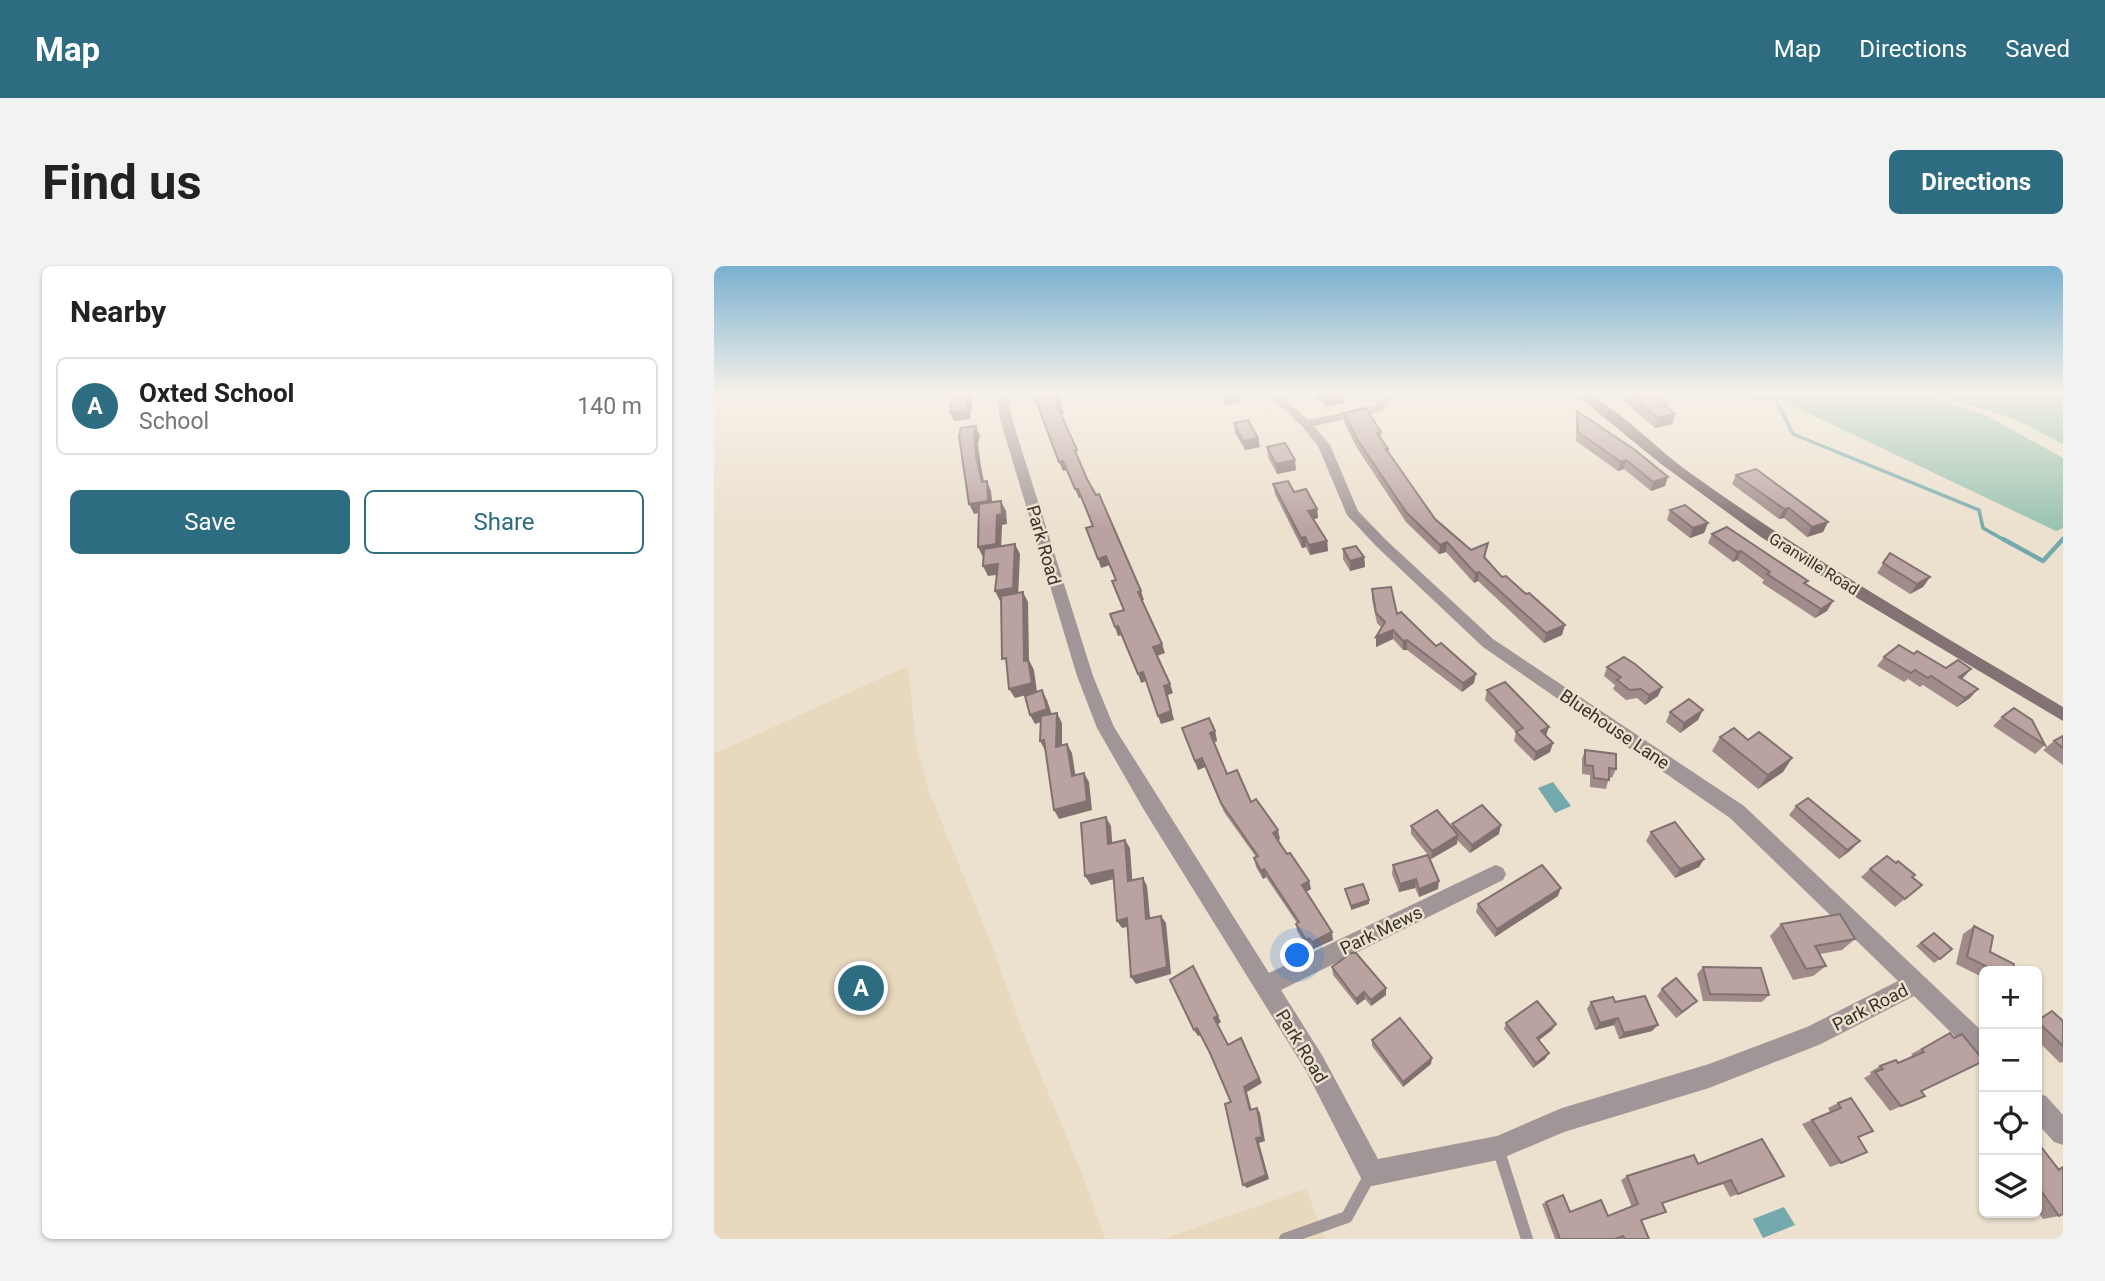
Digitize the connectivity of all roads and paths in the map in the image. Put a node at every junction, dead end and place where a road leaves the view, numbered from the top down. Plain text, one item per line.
1 (1012, 438) edge
2 (1318, 438) edge
3 (1638, 438) edge
4 (2063, 715) edge
5 (1496, 874) dead end
6 (1917, 983) junction
7 (1266, 986) junction
8 (1979, 1044) edge
9 (2042, 1110) edge
10 (2063, 1133) edge
11 (1498, 1148) junction
12 (1372, 1173) junction
13 (1285, 1239) edge
14 (1527, 1239) edge

1 - 7 street, Park Road
2 - 6 street, Bluehouse Lane
3 - 4 street, Granville Road
5 - 7 street, Park Mews
6 - 8 street, Bluehouse Lane
6 - 11 street, Park Road
7 - 12 street, Park Road
9 - 10 street
11 - 12 street, Park Road
11 - 14 lane
12 - 13 lane

